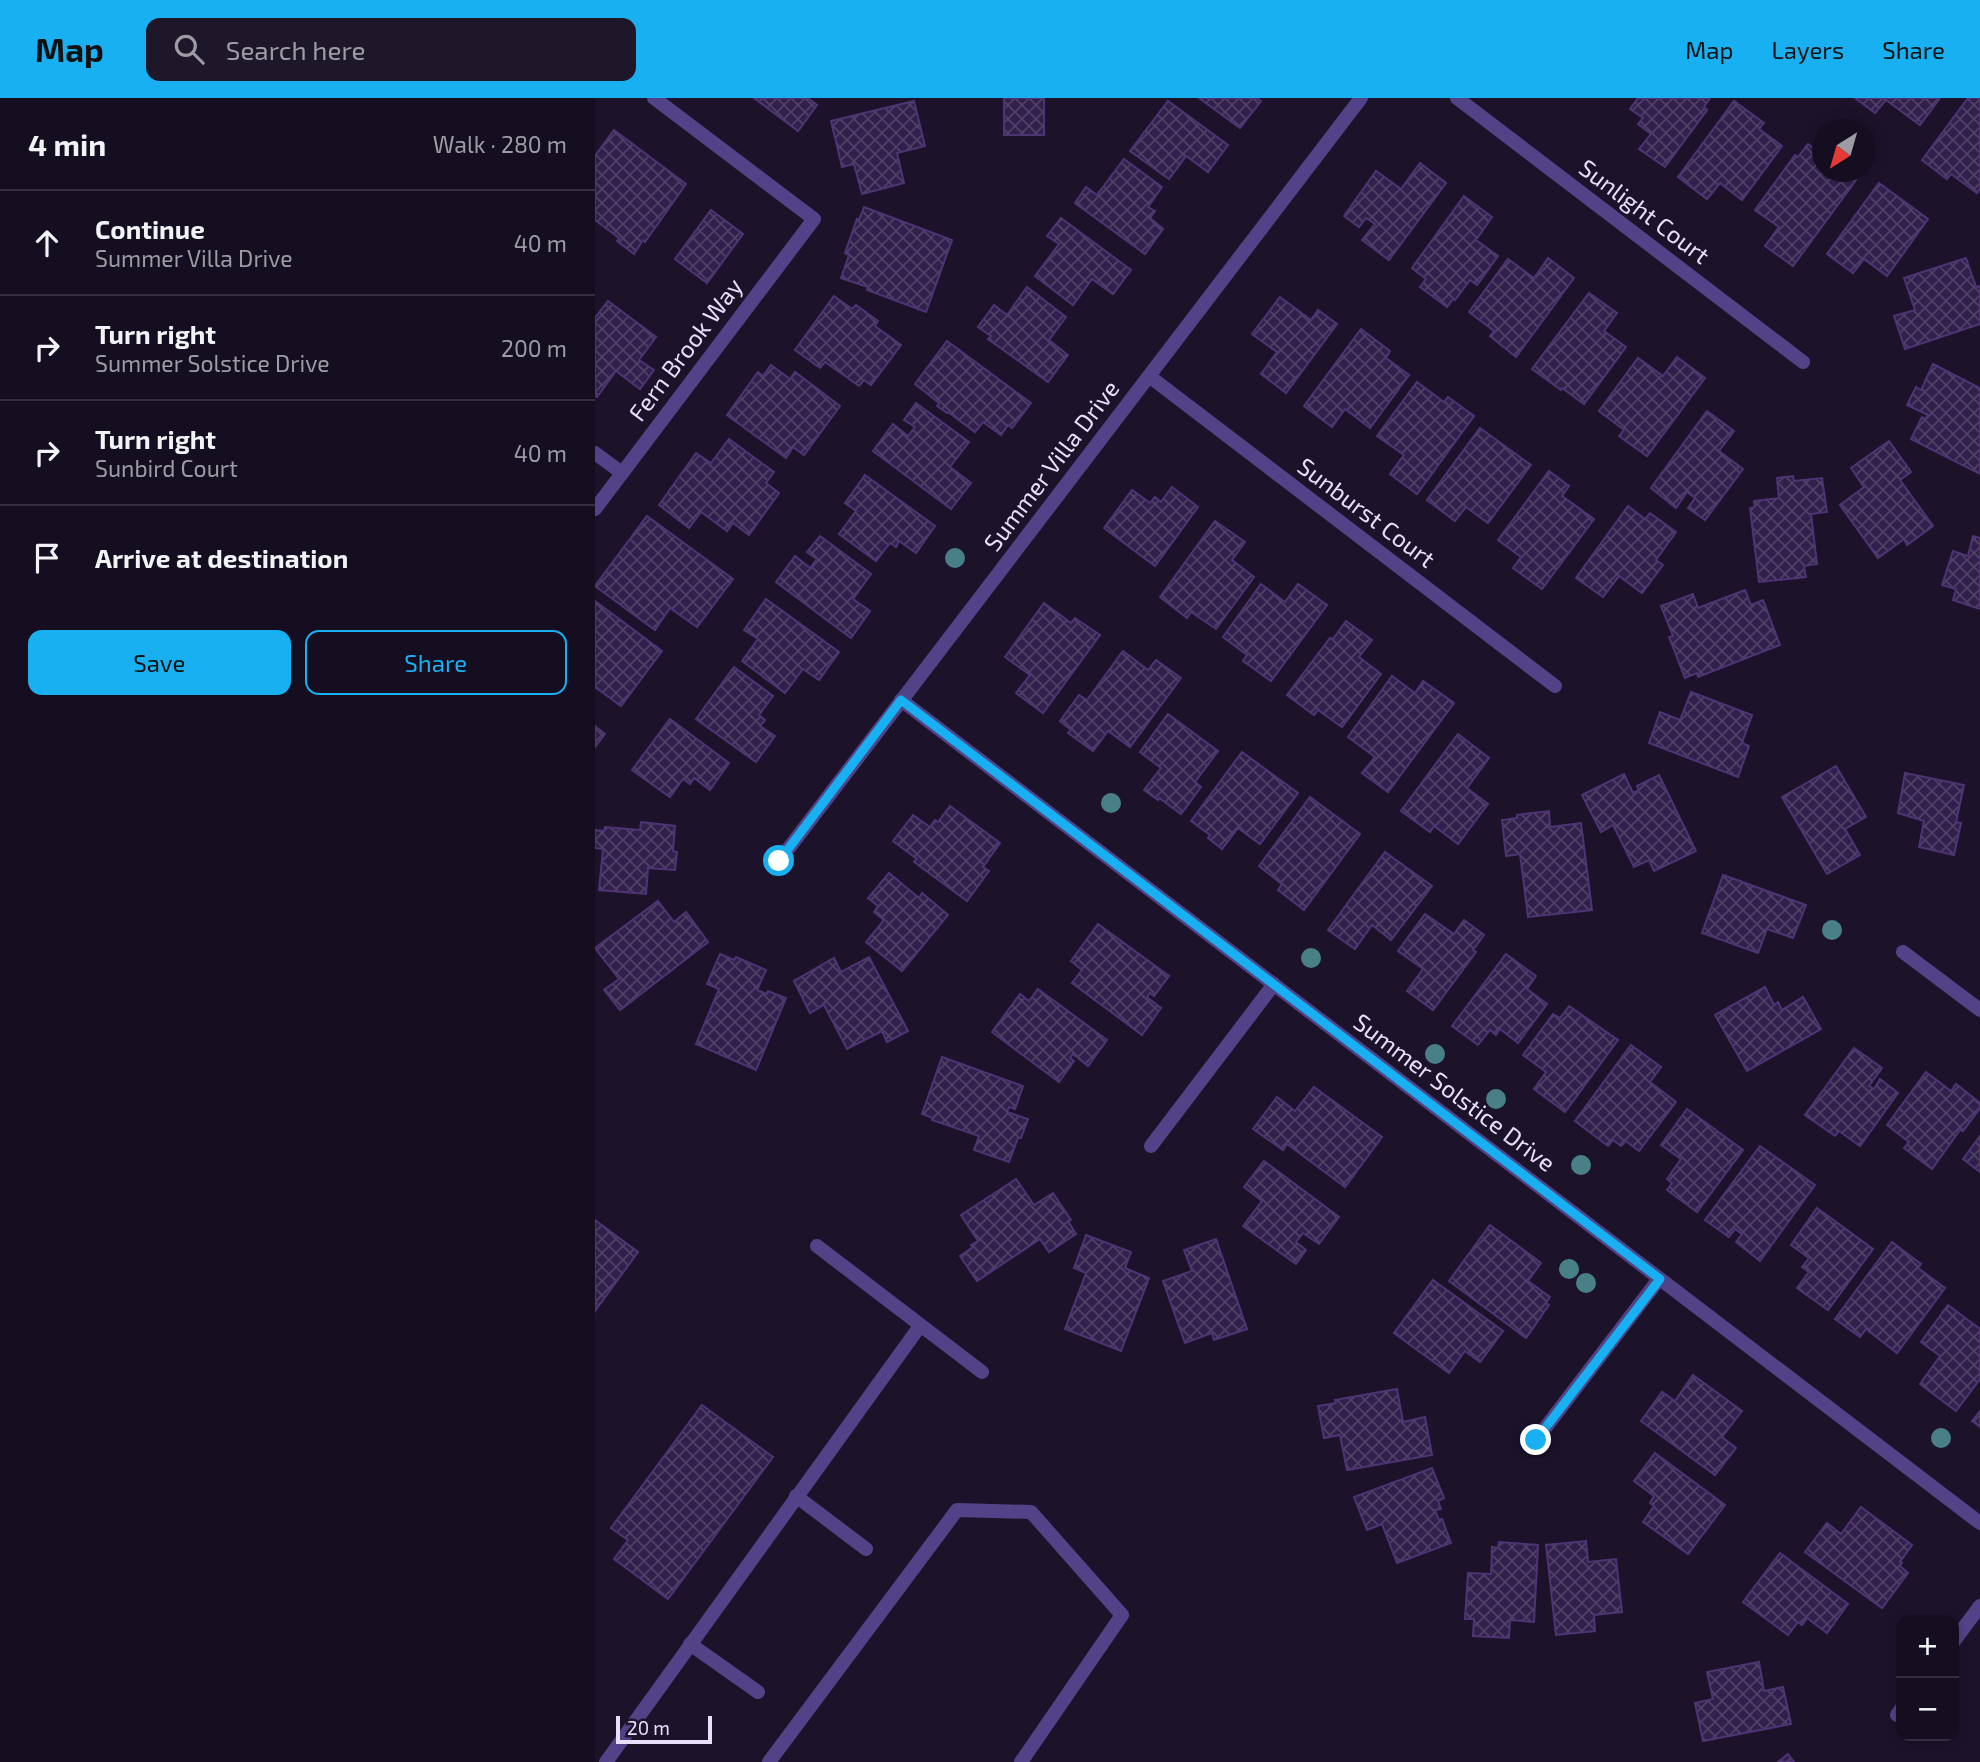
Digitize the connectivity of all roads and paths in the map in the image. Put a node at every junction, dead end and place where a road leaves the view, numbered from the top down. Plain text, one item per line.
1 (654, 98) edge
2 (1361, 98) edge
3 (1457, 98) edge
4 (1803, 362) dead end
5 (1149, 376) junction
6 (595, 453) edge
7 (622, 473) junction
8 (595, 509) edge
9 (1555, 686) dead end
10 (901, 700) junction
11 (779, 861) dead end
12 (1903, 951) dead end
13 (1275, 985) junction
14 (1980, 1010) edge
15 (1151, 1146) dead end
16 (817, 1246) dead end
17 (1660, 1279) junction
18 (921, 1326) junction
19 (982, 1372) dead end
20 (1536, 1440) dead end
21 (796, 1496) junction
22 (1980, 1523) edge
23 (866, 1549) dead end
24 (1980, 1606) edge
25 (1959, 1634) edge
26 (690, 1644) junction
27 (758, 1692) dead end
28 (606, 1762) edge
29 (769, 1762) edge
30 (1021, 1762) edge

1 - 7 street, Fern Brook Way
2 - 5 street, Summer Villa Drive
3 - 4 street, Sunlight Court
5 - 9 street, Sunburst Court
5 - 10 street, Summer Villa Drive
6 - 7 street
7 - 8 street, Fern Brook Way
10 - 11 street, Summer Villa Drive
10 - 13 street, Summer Solstice Drive
12 - 14 street
13 - 15 street
13 - 17 street, Summer Solstice Drive
16 - 18 street
17 - 20 street
17 - 22 street, Summer Solstice Drive
18 - 19 street
18 - 21 street
21 - 23 street
21 - 26 street
24 - 25 street
26 - 27 street
26 - 28 street
29 - 30 street

